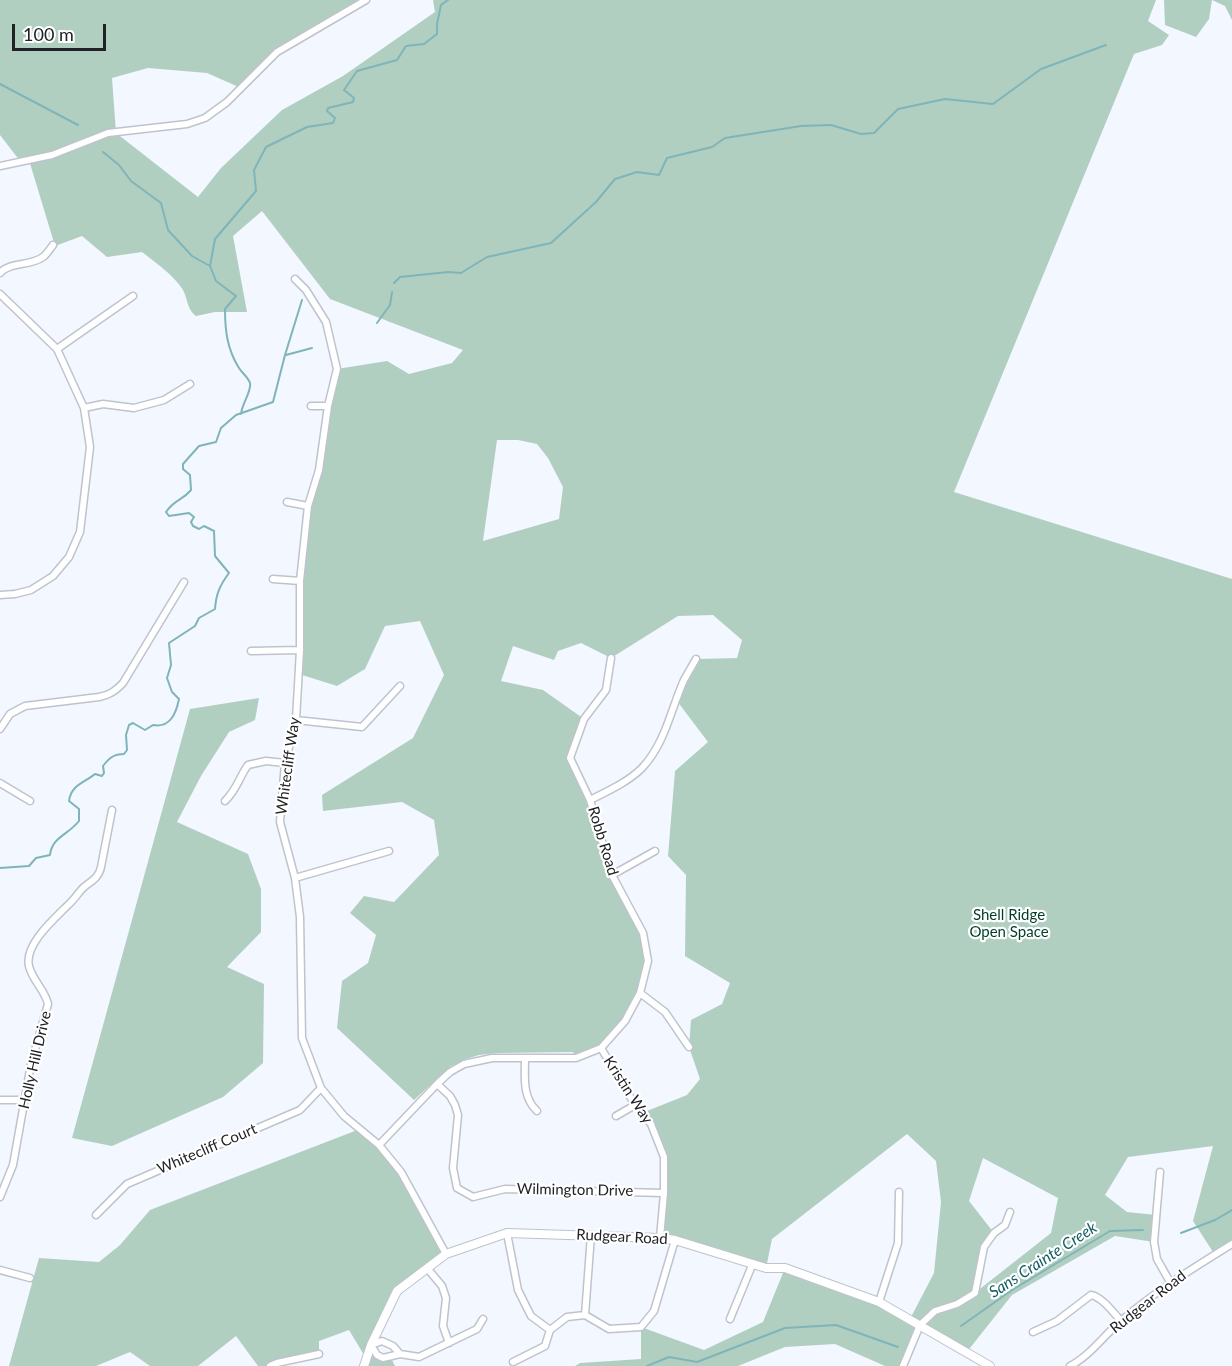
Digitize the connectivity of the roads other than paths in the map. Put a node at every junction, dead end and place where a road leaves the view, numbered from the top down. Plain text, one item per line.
1 (366, 0) edge
2 (0, 166) edge
3 (53, 245) dead end
4 (0, 273) edge
5 (295, 279) dead end
6 (0, 294) edge
7 (133, 296) dead end
8 (57, 349) junction
9 (190, 384) dead end
10 (311, 406) dead end
11 (328, 406) junction
12 (84, 408) junction
13 (287, 502) dead end
14 (308, 506) junction
15 (273, 579) dead end
16 (300, 581) junction
17 (184, 582) dead end
18 (0, 595) edge
19 (300, 650) junction
20 (250, 651) dead end
21 (611, 658) dead end
22 (696, 659) dead end
23 (400, 686) dead end
24 (296, 720) junction
25 (0, 729) edge
26 (285, 763) junction
27 (0, 783) edge
28 (590, 800) junction
29 (30, 801) dead end
30 (225, 801) dead end
31 (112, 810) dead end
32 (389, 851) dead end
33 (655, 851) dead end
34 (612, 875) junction
35 (295, 878) junction
36 (640, 993) junction
37 (689, 1047) dead end
38 (601, 1048) junction
39 (525, 1058) junction
40 (437, 1084) junction
41 (321, 1088) junction
42 (0, 1100) edge
43 (24, 1100) junction
44 (635, 1105) junction
45 (537, 1111) dead end
46 (616, 1116) dead end
47 (379, 1145) junction
48 (1160, 1172) dead end
49 (899, 1192) dead end
50 (664, 1193) junction
51 (0, 1197) edge
52 (1010, 1212) dead end
53 (96, 1215) dead end
54 (507, 1233) junction
55 (591, 1236) junction
56 (660, 1238) junction
57 (675, 1240) junction
58 (1232, 1244) edge
59 (446, 1254) junction
60 (753, 1263) junction
61 (428, 1268) junction
62 (0, 1270) edge
63 (30, 1278) dead end
64 (1170, 1282) junction
65 (879, 1302) junction
66 (585, 1315) junction
67 (483, 1319) dead end
68 (730, 1320) dead end
69 (1121, 1321) junction
70 (920, 1325) junction
71 (550, 1330) junction
72 (1033, 1332) dead end
73 (449, 1342) junction
74 (371, 1345) junction
75 (319, 1354) dead end
76 (400, 1354) junction
77 (513, 1362) dead end
78 (270, 1366) edge
79 (364, 1366) edge
80 (903, 1366) edge
81 (986, 1366) edge
82 (1070, 1366) edge

1 - 2 street
3 - 4 street
5 - 11 street, Whitecliff Way
6 - 8 street
7 - 8 street
8 - 12 street
9 - 12 street
10 - 11 street
11 - 14 street, Whitecliff Way
12 - 18 street
13 - 14 street
14 - 16 street, Whitecliff Way
15 - 16 street
16 - 19 street, Whitecliff Way
17 - 25 street
19 - 20 street
19 - 24 street, Whitecliff Way
21 - 28 street, Robb Road
22 - 28 street
23 - 24 street
24 - 26 street, Whitecliff Way
26 - 30 street
26 - 35 street, Whitecliff Way
27 - 29 street
28 - 34 street, Robb Road
31 - 43 street, Holly Hill Drive
32 - 35 street
33 - 34 street
34 - 36 street, Robb Road
35 - 41 street, Whitecliff Way
36 - 37 street
36 - 38 street, Robb Road
38 - 39 street, Robb Road
38 - 44 street, Kristin Way
39 - 40 street, Robb Road
39 - 45 street
40 - 47 street, Robb Road
40 - 50 street, Wilmington Drive
41 - 47 street, Whitecliff Way
41 - 53 street, Whitecliff Court
42 - 43 street
43 - 51 street, Holly Hill Drive
44 - 46 street
44 - 50 street, Kristin Way
47 - 59 street, Whitecliff Way
48 - 64 street
49 - 65 street
50 - 56 street, Kristin Way
52 - 70 street
54 - 55 street, Rudgear Road
54 - 59 street, Rudgear Road
54 - 71 street
55 - 56 street, Rudgear Road
55 - 66 street
56 - 57 street, Rudgear Road
57 - 60 street, Rudgear Road
57 - 66 street
58 - 64 street, Rudgear Road
59 - 61 street, Rudgear Road
60 - 65 street, Rudgear Road
60 - 68 street
61 - 73 street
61 - 74 street, Rudgear Road
62 - 63 street
64 - 69 street, Rudgear Road
65 - 70 street, Rudgear Road
66 - 71 street
67 - 73 street
69 - 72 street
69 - 82 street, Rudgear Road
70 - 80 street
70 - 81 street, Rudgear Road
71 - 77 street
73 - 76 street
74 - 76 street
74 - 76 street
74 - 79 street, Rudgear Road
75 - 78 street

